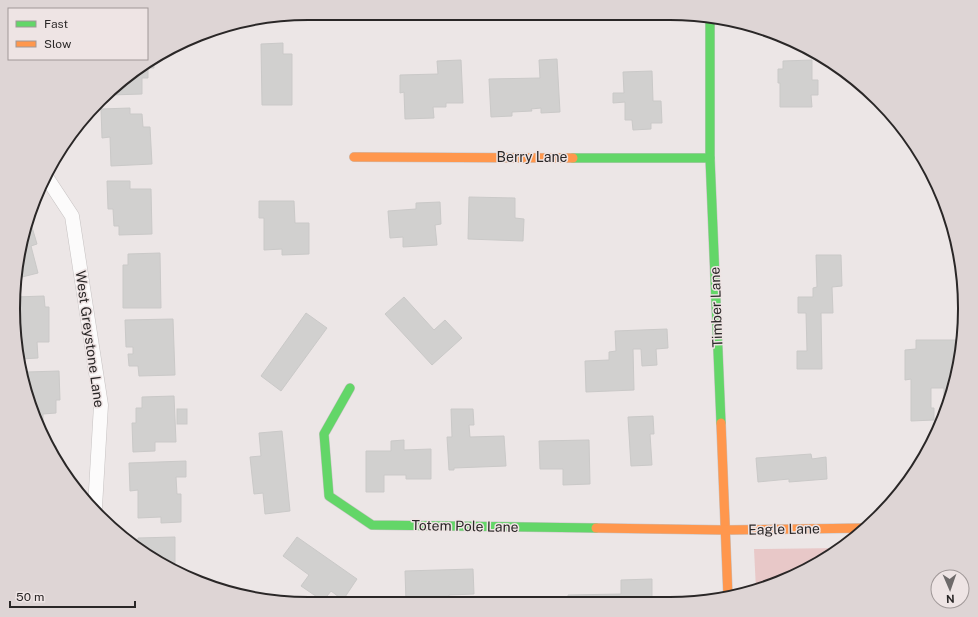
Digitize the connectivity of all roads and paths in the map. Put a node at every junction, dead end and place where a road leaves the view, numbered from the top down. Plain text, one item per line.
1 (710, 23) edge
2 (354, 157) dead end
3 (710, 158) junction
4 (50, 182) edge
5 (350, 388) dead end
6 (95, 503) edge
7 (856, 528) edge
8 (725, 530) junction
9 (728, 591) edge

1 - 3 street, Timber Lane
2 - 3 street, Berry Lane
3 - 8 street, Timber Lane
4 - 6 street, West Greystone Lane
5 - 8 street, Totem Pole Lane
7 - 8 street, Eagle Lane
8 - 9 street, Timber Lane

